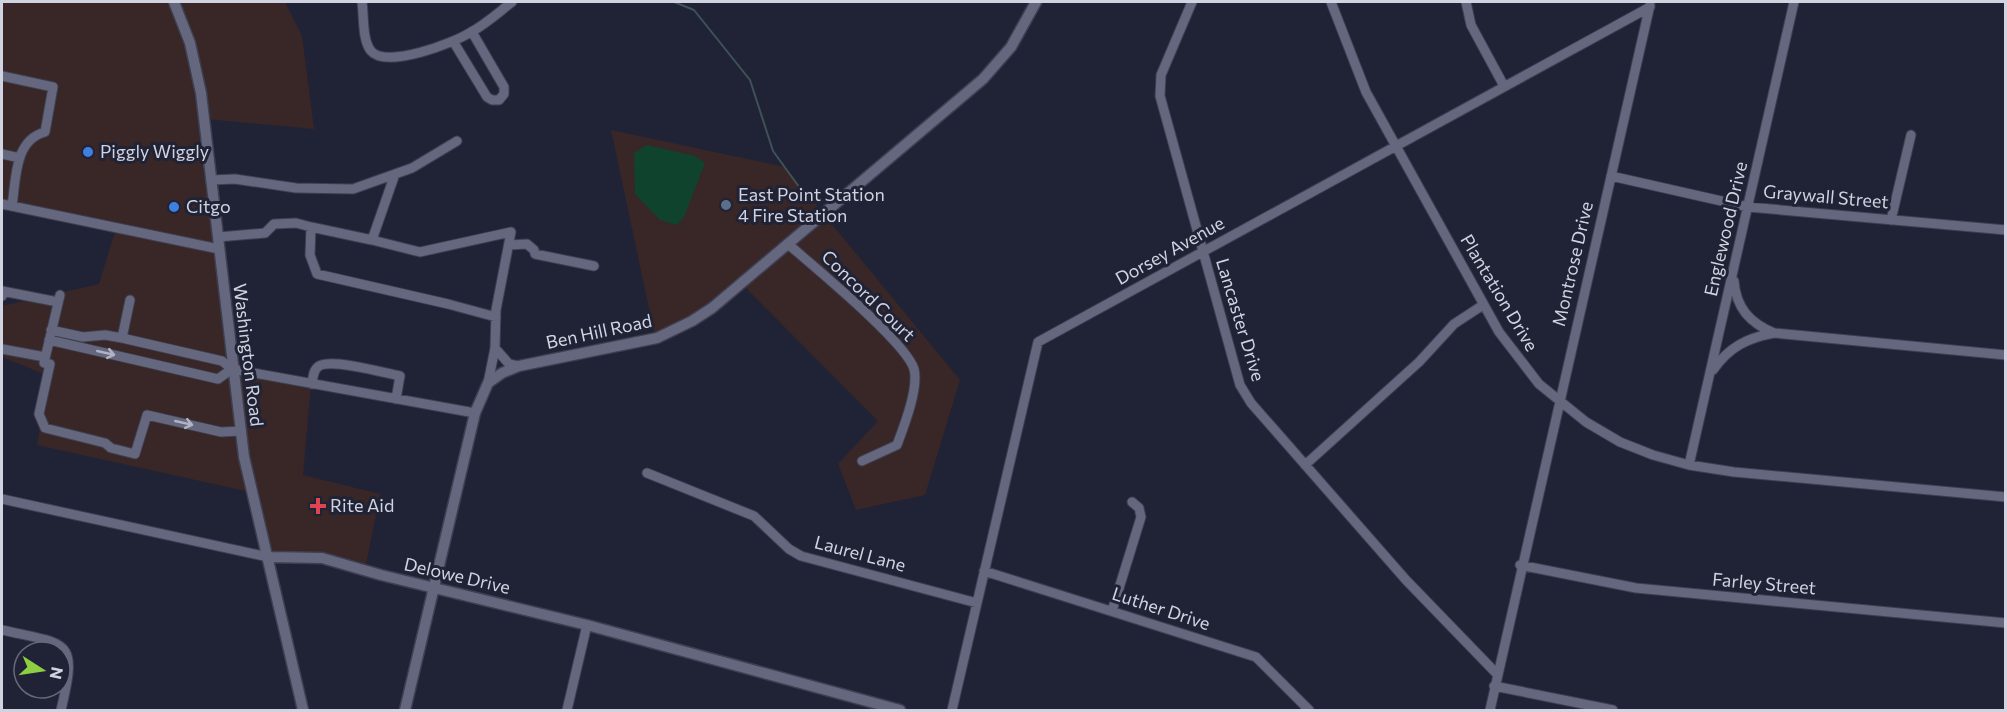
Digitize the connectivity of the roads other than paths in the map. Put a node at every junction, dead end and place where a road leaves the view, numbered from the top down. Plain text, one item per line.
1 (174, 2) edge
2 (362, 2) edge
3 (512, 2) edge
4 (1036, 2) edge
5 (1192, 2) edge
6 (1331, 2) edge
7 (1466, 2) edge
8 (1794, 2) edge
9 (1650, 4) edge
10 (472, 32) junction
11 (453, 41) junction
12 (2, 76) edge
13 (1504, 86) junction
14 (1911, 135) dead end
15 (457, 141) dead end
16 (1395, 146) junction
17 (2, 154) edge
18 (20, 158) junction
19 (394, 174) junction
20 (1611, 176) junction
21 (211, 180) junction
22 (7, 205) edge
23 (1748, 207) junction
24 (1891, 220) junction
25 (311, 227) junction
26 (2006, 230) edge
27 (218, 237) junction
28 (372, 240) junction
29 (788, 244) junction
30 (509, 245) junction
31 (1738, 246) junction
32 (219, 249) junction
33 (1202, 252) junction
34 (594, 266) dead end
35 (2, 296) edge
36 (130, 300) dead end
37 (1483, 305) junction
38 (495, 317) junction
39 (1774, 333) junction
40 (50, 335) junction
41 (122, 338) junction
42 (495, 348) junction
43 (2, 349) edge
44 (2006, 355) edge
45 (45, 357) junction
46 (519, 366) junction
47 (232, 369) junction
48 (1709, 376) junction
49 (488, 383) junction
50 (312, 384) junction
51 (396, 399) junction
52 (1559, 401) junction
53 (475, 413) junction
54 (241, 430) junction
55 (862, 461) dead end
56 (1305, 465) junction
57 (1689, 465) junction
58 (646, 473) dead end
59 (2006, 497) edge
60 (2, 499) edge
61 (1132, 502) dead end
62 (268, 557) junction
63 (1520, 566) junction
64 (984, 571) junction
65 (434, 588) junction
66 (977, 603) junction
67 (1112, 611) junction
68 (2006, 623) edge
69 (587, 625) junction
70 (2, 630) edge
71 (1496, 674) junction
72 (1494, 686) junction
73 (61, 711) edge
74 (303, 711) edge
75 (405, 711) edge
76 (567, 711) edge
77 (900, 711) edge
78 (952, 711) edge
79 (1309, 711) edge
80 (1490, 711) edge
81 (1613, 711) edge

1 - 21 street, Washington Road
2 - 11 street
3 - 10 street
4 - 29 street, Ben Hill Road
5 - 33 street, Lancaster Drive
6 - 16 street, Plantation Drive
7 - 13 street
8 - 23 street, Englewood Drive
9 - 13 street, Dorsey Avenue
9 - 20 street, Montrose Drive
10 - 11 street
10 - 11 street
12 - 18 street
13 - 16 street, Dorsey Avenue
14 - 24 street
15 - 19 street
16 - 33 street, Dorsey Avenue
16 - 37 street, Plantation Drive
17 - 18 street
18 - 22 street
19 - 21 street
19 - 28 street
20 - 23 street, Graywall Street
20 - 52 street, Montrose Drive
21 - 27 street, Washington Road
22 - 32 street
23 - 24 street, Graywall Street
23 - 31 street, Englewood Drive
24 - 26 street, Graywall Street
25 - 27 street
25 - 28 street
25 - 38 street
27 - 32 street, Washington Road
28 - 30 street
29 - 46 street, Ben Hill Road
29 - 55 street, Concord Court
30 - 34 street
30 - 38 street
31 - 39 street
31 - 48 street, Englewood Drive
32 - 47 street, Washington Road
33 - 56 street, Lancaster Drive
33 - 64 street, Dorsey Avenue
35 - 40 street
36 - 41 street
37 - 52 street, Plantation Drive
37 - 56 street
38 - 42 street
39 - 44 street
39 - 48 street
40 - 41 street
40 - 45 street
40 -> 47 street
41 - 47 street
42 - 46 street
42 - 49 street
43 - 45 street
45 -> 54 street
46 - 49 street, Ben Hill Road
47 - 50 street
47 - 54 street, Washington Road
48 - 57 street, Englewood Drive
49 - 53 street
50 - 51 street
50 - 51 street
51 - 53 street
52 - 57 street, Plantation Drive
52 - 63 street, Montrose Drive
53 - 65 street
54 - 62 street, Washington Road
56 - 71 street, Lancaster Drive
57 - 59 street, Plantation Drive
58 - 66 street, Laurel Lane
60 - 62 street, Delowe Drive
61 - 67 street
62 - 65 street, Delowe Drive
62 - 74 street, Washington Road
63 - 68 street, Farley Street
63 - 71 street, Montrose Drive
64 - 66 street, Dorsey Avenue
64 - 67 street, Luther Drive
65 - 69 street, Delowe Drive
65 - 75 street
66 - 78 street, Dorsey Avenue
67 - 79 street, Luther Drive
69 - 76 street
69 - 77 street, Delowe Drive
70 - 73 street
71 - 72 street, Montrose Drive
72 - 80 street, Montrose Drive
72 - 81 street

